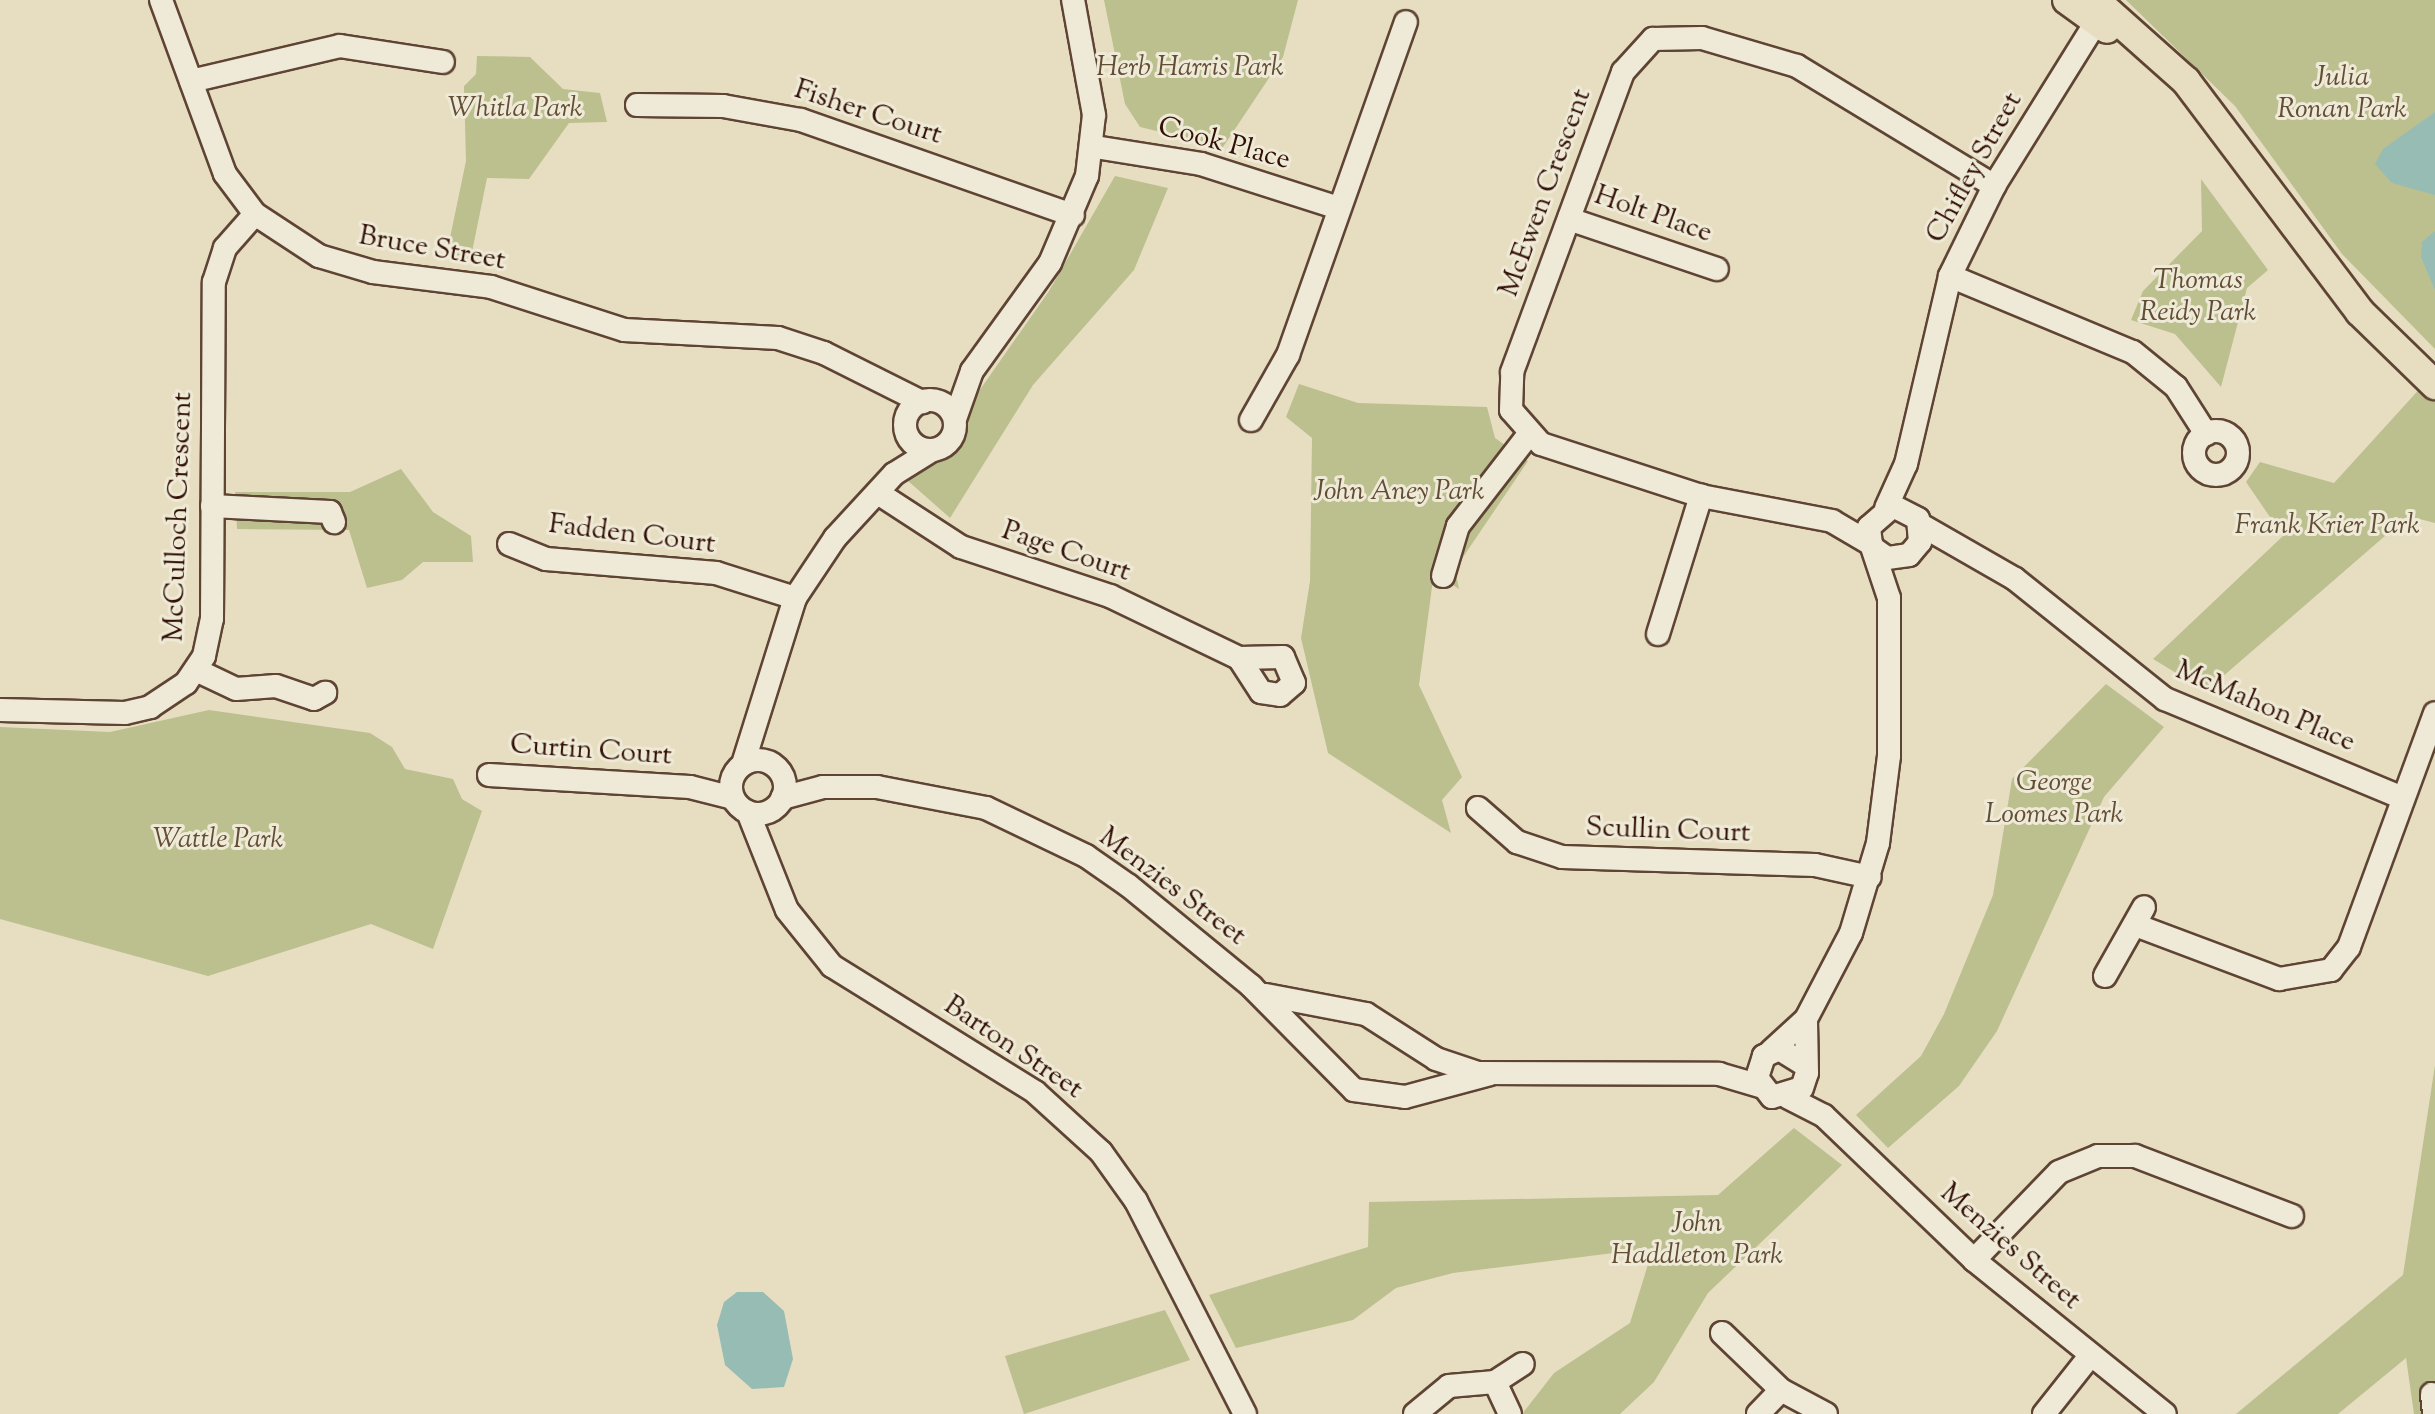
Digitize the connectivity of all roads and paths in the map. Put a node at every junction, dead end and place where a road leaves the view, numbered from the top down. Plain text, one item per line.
1 (161, 0) edge
2 (1073, 0) edge
3 (2067, 0) edge
4 (2099, 9) edge
5 (1406, 22) dead end
6 (443, 62) dead end
7 (191, 81) junction
8 (637, 105) dead end
9 (1095, 147) junction
10 (1994, 186) junction
11 (1336, 207) junction
12 (255, 214) junction
13 (1073, 215) junction
14 (1569, 219) junction
15 (1717, 269) dead end
16 (1950, 276) junction
17 (972, 371) junction
18 (880, 385) junction
19 (2435, 385) edge
20 (925, 401) junction
21 (955, 419) junction
22 (1251, 420) dead end
23 (905, 429) junction
24 (1529, 434) junction
25 (2206, 434) dead end
26 (931, 451) junction
27 (1906, 464) junction
28 (894, 474) junction
29 (878, 493) junction
30 (1701, 496) junction
31 (212, 506) junction
32 (1882, 510) junction
33 (1917, 519) junction
34 (1832, 521) junction
35 (334, 522) dead end
36 (509, 544) dead end
37 (1872, 547) junction
38 (1957, 549) junction
39 (1912, 553) junction
40 (1443, 576) dead end
41 (795, 598) junction
42 (1889, 598) junction
43 (1658, 634) dead end
44 (1239, 658) dead end
45 (196, 670) junction
46 (325, 693) dead end
47 (0, 710) edge
48 (761, 713) junction
49 (2435, 713) edge
50 (738, 768) junction
51 (778, 769) junction
52 (489, 775) dead end
53 (690, 787) junction
54 (823, 787) junction
55 (2401, 797) junction
56 (777, 804) junction
57 (740, 805) junction
58 (1478, 808) dead end
59 (763, 847) junction
60 (1870, 877) junction
61 (2105, 976) dead end
62 (1251, 986) junction
63 (1806, 1019) junction
64 (1768, 1054) junction
65 (1806, 1073) junction
66 (1490, 1074) junction
67 (1719, 1074) junction
68 (1760, 1086) junction
69 (1789, 1098) junction
70 (1824, 1116) junction
71 (2292, 1216) dead end
72 (1974, 1260) junction
73 (1722, 1333) dead end
74 (2090, 1356) junction
75 (1523, 1364) dead end
76 (1495, 1382) junction
77 (1781, 1390) junction
78 (1245, 1414) edge
79 (1415, 1414) edge
80 (1510, 1414) edge
81 (1758, 1414) edge
82 (1826, 1414) edge
83 (2044, 1414) edge
84 (2165, 1414) edge

1 - 7 street, Bruce Street
2 - 9 street
3 - 4 main road
4 - 10 street, Chifley Street
4 - 19 main road
5 - 11 street
6 - 7 street
7 - 12 street, Bruce Street
8 - 13 street, Fisher Court
9 - 11 street, Cook Place
9 - 13 street
10 - 14 street, McEwen Crescent
10 - 16 street, Chifley Street
11 - 22 street
12 - 18 street, Bruce Street
12 - 31 street, McCulloch Crescent
13 - 17 street
14 - 15 street, Holt Place
14 - 24 street, McEwen Crescent
16 - 25 street
16 - 27 street, Chifley Street
17 - 20 street
17 - 21 street
18 - 20 street, Bruce Street
18 - 23 street, Bruce Street
20 - 21 street, Bruce Street
20 - 23 street
21 - 26 street
23 - 26 street
23 - 28 street
24 - 30 street
24 - 40 street
26 - 28 street
27 - 32 street, Chifley Street
27 - 33 street, Chifley Street
28 - 29 street
29 - 41 street
29 - 44 street, Page Court
30 - 34 street
30 - 43 street
31 - 35 street
31 - 45 street, McCulloch Crescent
32 - 33 street
32 - 34 street
32 - 37 street, Chifley Street
33 - 38 street, McMahon Place
33 - 39 street
34 - 37 street
36 - 41 street, Fadden Court
37 - 39 street
37 - 42 street
38 - 39 street
38 - 55 street, McMahon Place
39 - 42 street
41 - 48 street
42 - 60 street
45 - 46 street
45 - 47 street, McCulloch Crescent
48 - 50 street
48 - 51 street
49 - 55 street
50 - 51 street, Curtin Court
50 - 53 street, Curtin Court
50 - 57 street
51 - 54 street, Menzies Street
51 - 56 street
52 - 53 street, Curtin Court
53 - 57 street, Curtin Court
54 - 56 street, Menzies Street
54 - 62 street, Menzies Street
55 - 61 street
56 - 57 street, Curtin Court
56 - 59 street
57 - 59 street, Barton Street
58 - 60 street, Scullin Court
59 - 78 street, Barton Street
60 - 63 street
62 - 66 street, Menzies Street
62 - 66 street, Menzies Street
63 - 64 street
63 - 65 street
64 - 65 street
64 - 67 street, Menzies Street
64 - 68 street
65 - 69 street
65 - 70 street, Menzies Street
66 - 67 street, Menzies Street
67 - 68 street, Menzies Street
68 - 69 street
69 - 70 street, Menzies Street
70 - 72 street, Menzies Street
71 - 72 street
72 - 74 street, Menzies Street
73 - 77 street
74 - 83 street
74 - 84 street, Menzies Street
75 - 76 street
76 - 79 street
76 - 80 street
77 - 81 street
77 - 82 street

